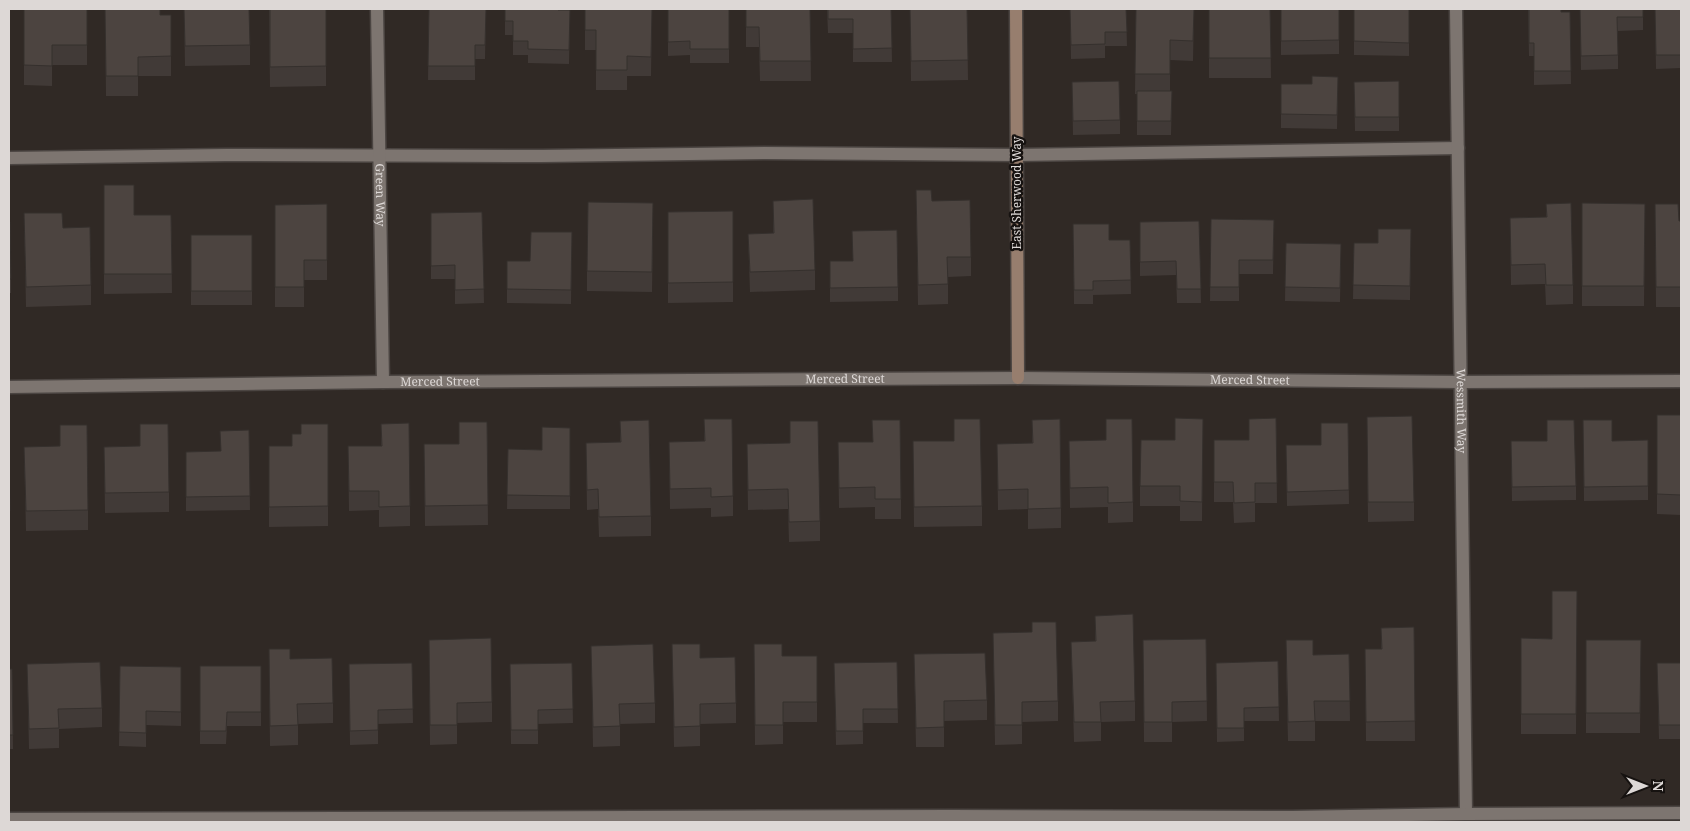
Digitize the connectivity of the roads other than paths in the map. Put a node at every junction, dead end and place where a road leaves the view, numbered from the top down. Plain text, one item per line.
1 (376, 9) edge
2 (1016, 9) edge
3 (1456, 9) edge
4 (1458, 148) junction
5 (1017, 155) junction
6 (379, 156) junction
7 (9, 158) edge
8 (1018, 378) junction
9 (1681, 381) edge
10 (383, 382) junction
11 (1461, 382) junction
12 (9, 387) edge
13 (1681, 813) edge
14 (1466, 814) junction
15 (1632, 818) edge
16 (9, 819) edge
17 (631, 819) edge
18 (228, 820) edge
19 (443, 820) edge
20 (1292, 820) edge

1 - 6 street, Green Way
2 - 5 street, East Sherwood Way
3 - 4 street, Wessmith Way
4 - 5 street
4 - 11 street, Wessmith Way
5 - 6 street
5 - 8 street, East Sherwood Way
6 - 7 street
6 - 10 street, Green Way
8 - 10 street, Merced Street
8 - 11 street, Merced Street
9 - 11 street, Merced Street
10 - 12 street, Merced Street
11 - 14 street, Wessmith Way
13 - 15 street
14 - 15 street
14 - 20 street
16 - 18 street
17 - 19 street
17 - 20 street
18 - 19 street

